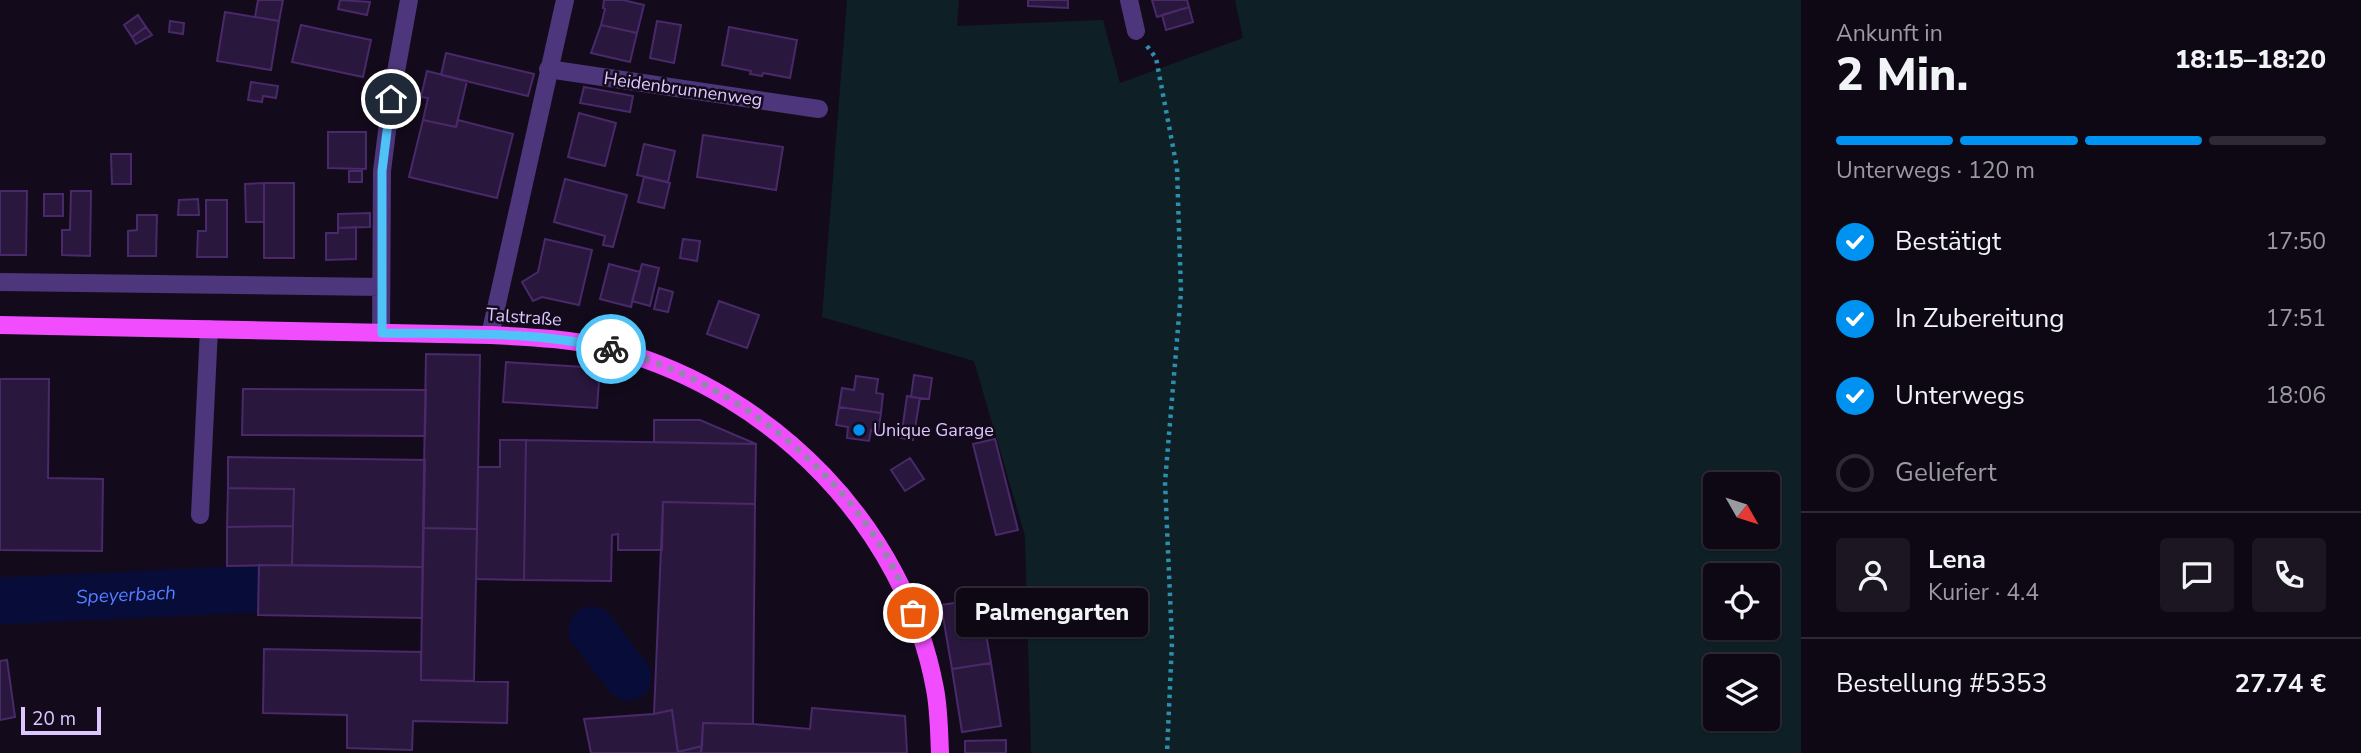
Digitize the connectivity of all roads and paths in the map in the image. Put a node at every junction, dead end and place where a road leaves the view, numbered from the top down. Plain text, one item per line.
1 (409, 0) edge
2 (565, 0) edge
3 (1129, 0) edge
4 (1136, 31) joint
5 (548, 69) junction
6 (819, 108) dead end
7 (0, 282) edge
8 (381, 287) junction
9 (0, 325) edge
10 (209, 329) junction
11 (382, 333) junction
12 (490, 335) junction
13 (200, 516) dead end
14 (940, 753) edge
15 (1167, 753) edge

1 - 8 street
2 - 5 street
3 - 4 street
4 - 15 path
5 - 6 street, Heidenbrunnenweg
5 - 12 street
7 - 8 street
8 - 11 street
9 - 10 main road, Talstraße
10 - 11 main road, Talstraße
10 - 13 street
11 - 12 main road, Talstraße
12 - 14 main road, Talstraße

